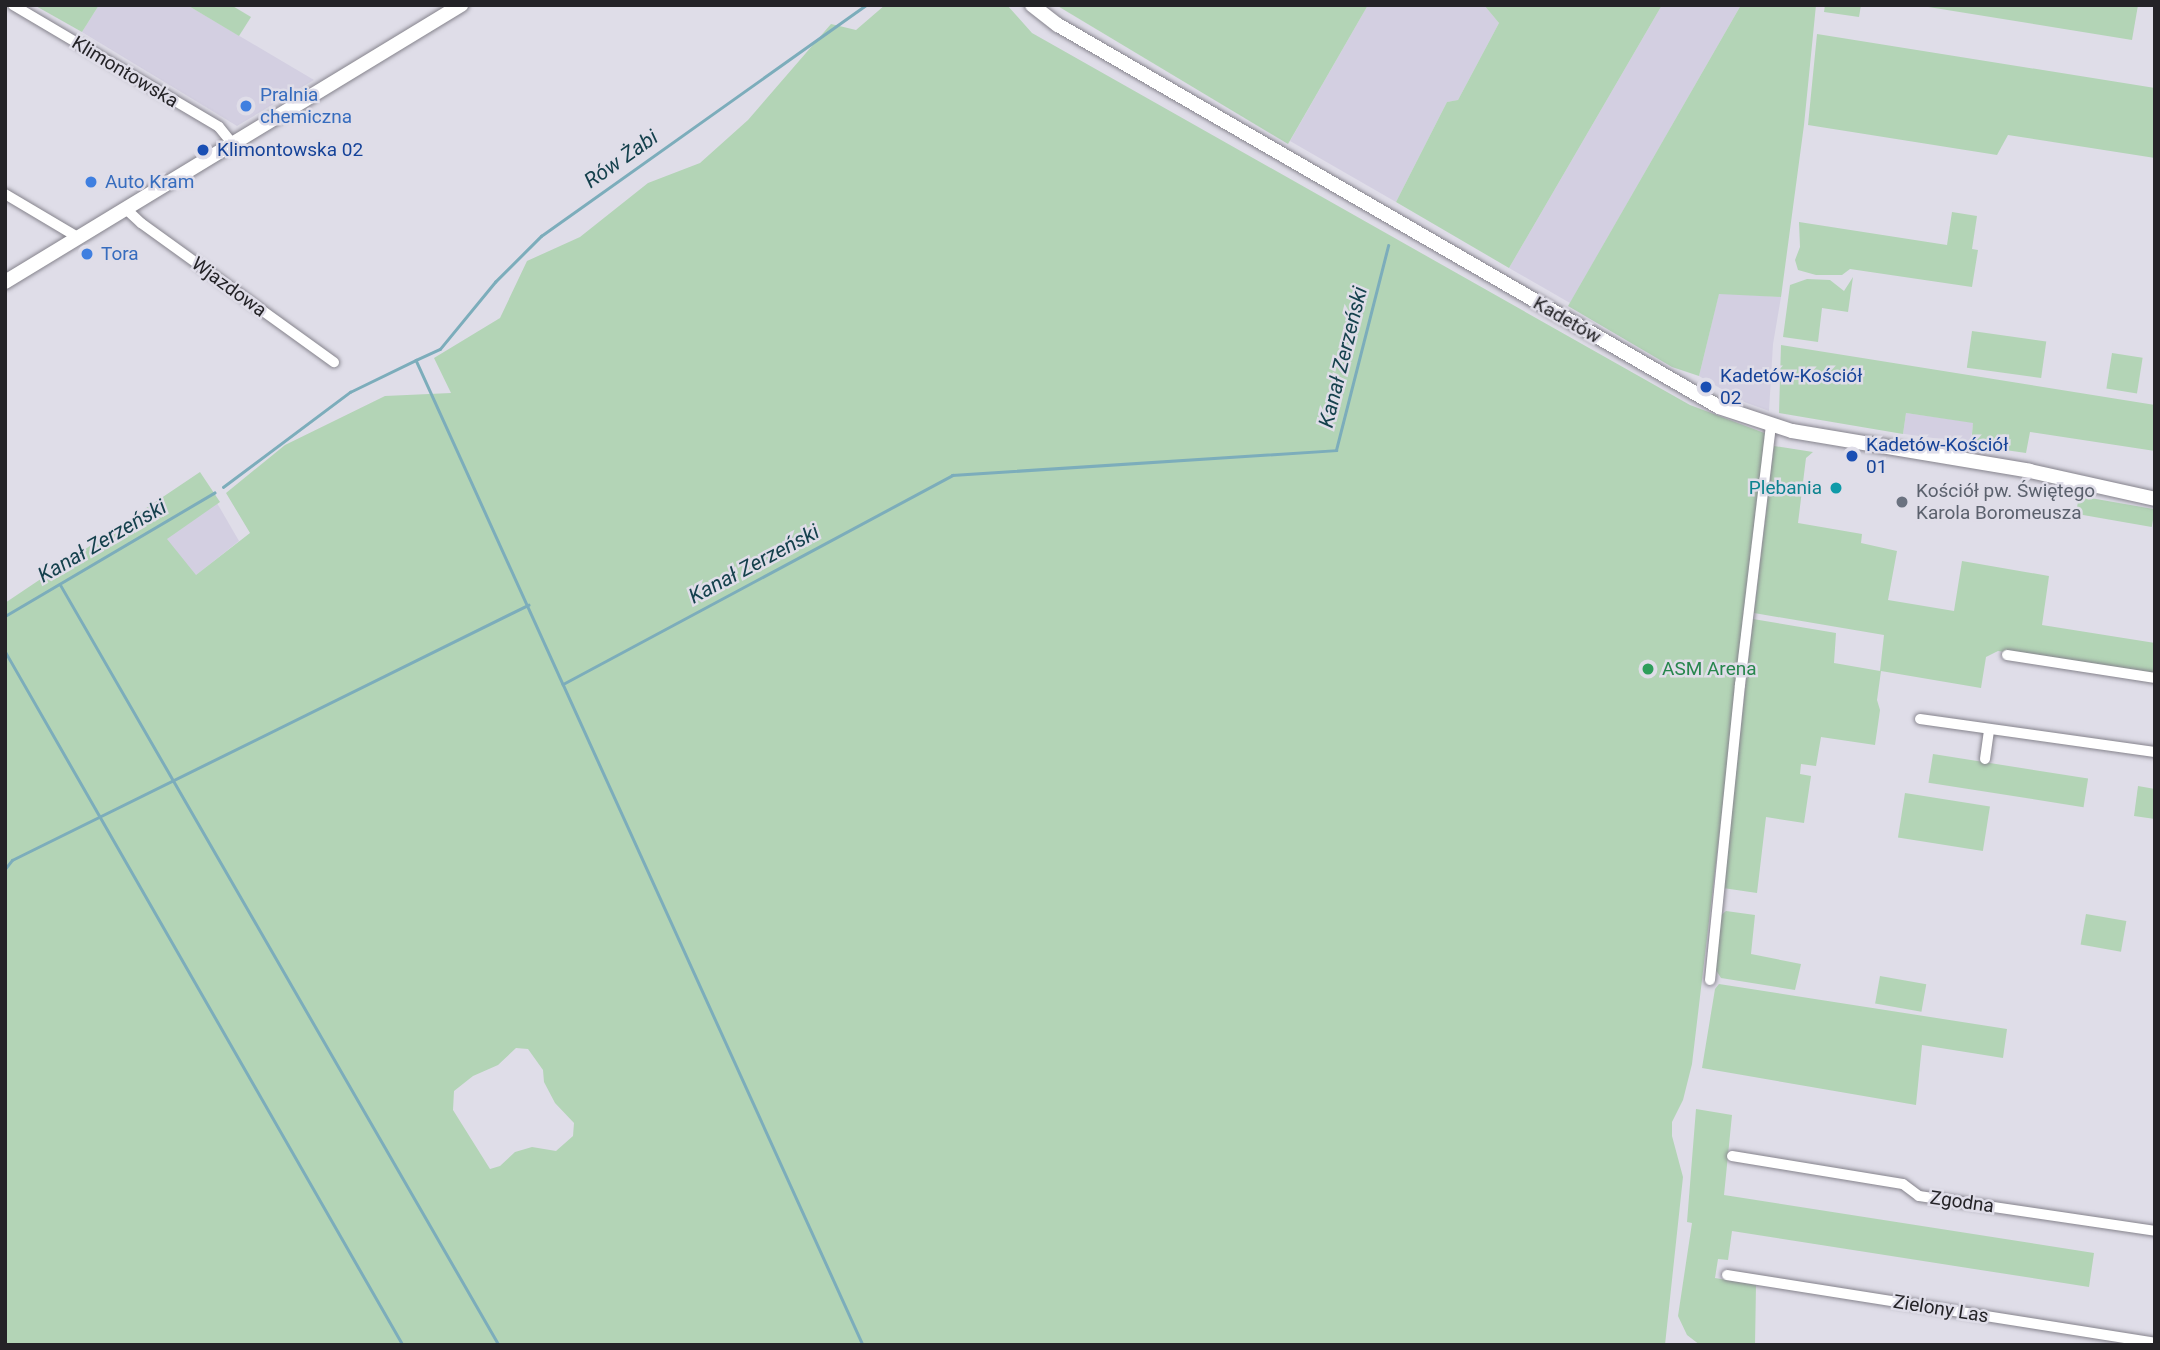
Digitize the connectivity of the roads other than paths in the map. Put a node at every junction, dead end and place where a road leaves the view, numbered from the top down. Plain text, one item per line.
1 (13, 5) edge
2 (461, 5) edge
3 (1032, 5) edge
4 (233, 144) junction
5 (5, 194) edge
6 (126, 209) junction
7 (79, 238) junction
8 (5, 282) edge
9 (334, 362) dead end
10 (1771, 426) junction
11 (2155, 499) edge
12 (2007, 655) dead end
13 (2155, 678) edge
14 (1920, 719) dead end
15 (1989, 730) junction
16 (2155, 752) edge
17 (1985, 759) dead end
18 (1710, 979) dead end
19 (1732, 1156) dead end
20 (2155, 1231) edge
21 (1727, 1275) dead end
22 (2155, 1343) edge

1 - 4 street, Klimontowska
2 - 4 street
3 - 10 street, Kadetów
4 - 6 street
5 - 7 street
6 - 7 street
6 - 9 street, Wjazdowa
7 - 8 street
10 - 11 street, Kadetów
10 - 18 street
12 - 13 street
14 - 15 street
15 - 16 street
15 - 17 street
19 - 20 street, Zgodna
21 - 22 street, Zielony Las

